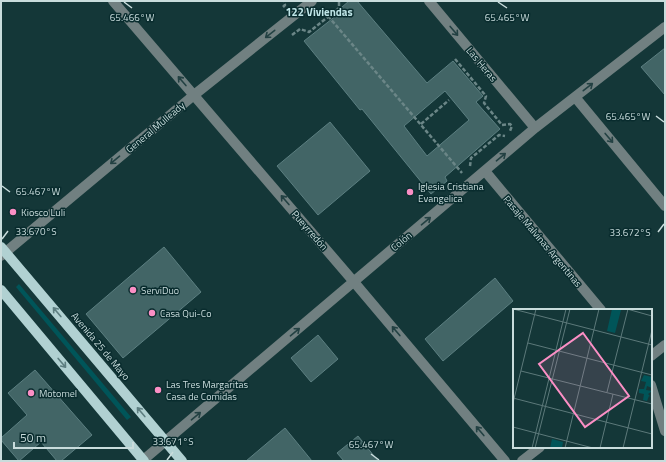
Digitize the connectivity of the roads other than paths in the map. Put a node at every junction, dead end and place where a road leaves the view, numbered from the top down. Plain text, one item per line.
1 (113, 1) edge
2 (312, 1) edge
3 (429, 1) edge
4 (665, 27) edge
5 (194, 94) junction
6 (575, 97) junction
7 (535, 128) junction
8 (485, 171) junction
9 (665, 206) edge
10 (3, 252) edge
11 (354, 282) junction
12 (1, 290) edge
13 (599, 309) edge
14 (665, 345) edge
15 (652, 355) edge
16 (652, 388) edge
17 (665, 431) edge
18 (166, 441) junction
19 (539, 448) edge
20 (143, 461) edge
21 (182, 461) edge
22 (505, 461) edge
23 (522, 461) edge

5 -> 1 street, Pueyrredón
2 -> 5 street, General Mulleady
3 -> 7 street, Las Heras
6 -> 4 street, Colón
5 -> 10 street, General Mulleady
11 -> 5 street, Pueyrredón
6 - 7 street, Colón
6 -> 9 street
8 -> 7 street, Colón
11 -> 8 street, Colón
8 - 13 street, Pasaje Malvinas Argentinas
18 -> 10 main road, Avenida 25 de Mayo
18 -> 11 street, Colón
22 -> 11 street, Pueyrredón
12 -> 20 main road
14 - 15 street
16 - 17 street
18 - 20 street, Colón
18 - 21 main road, Avenida 25 de Mayo
19 - 23 street

